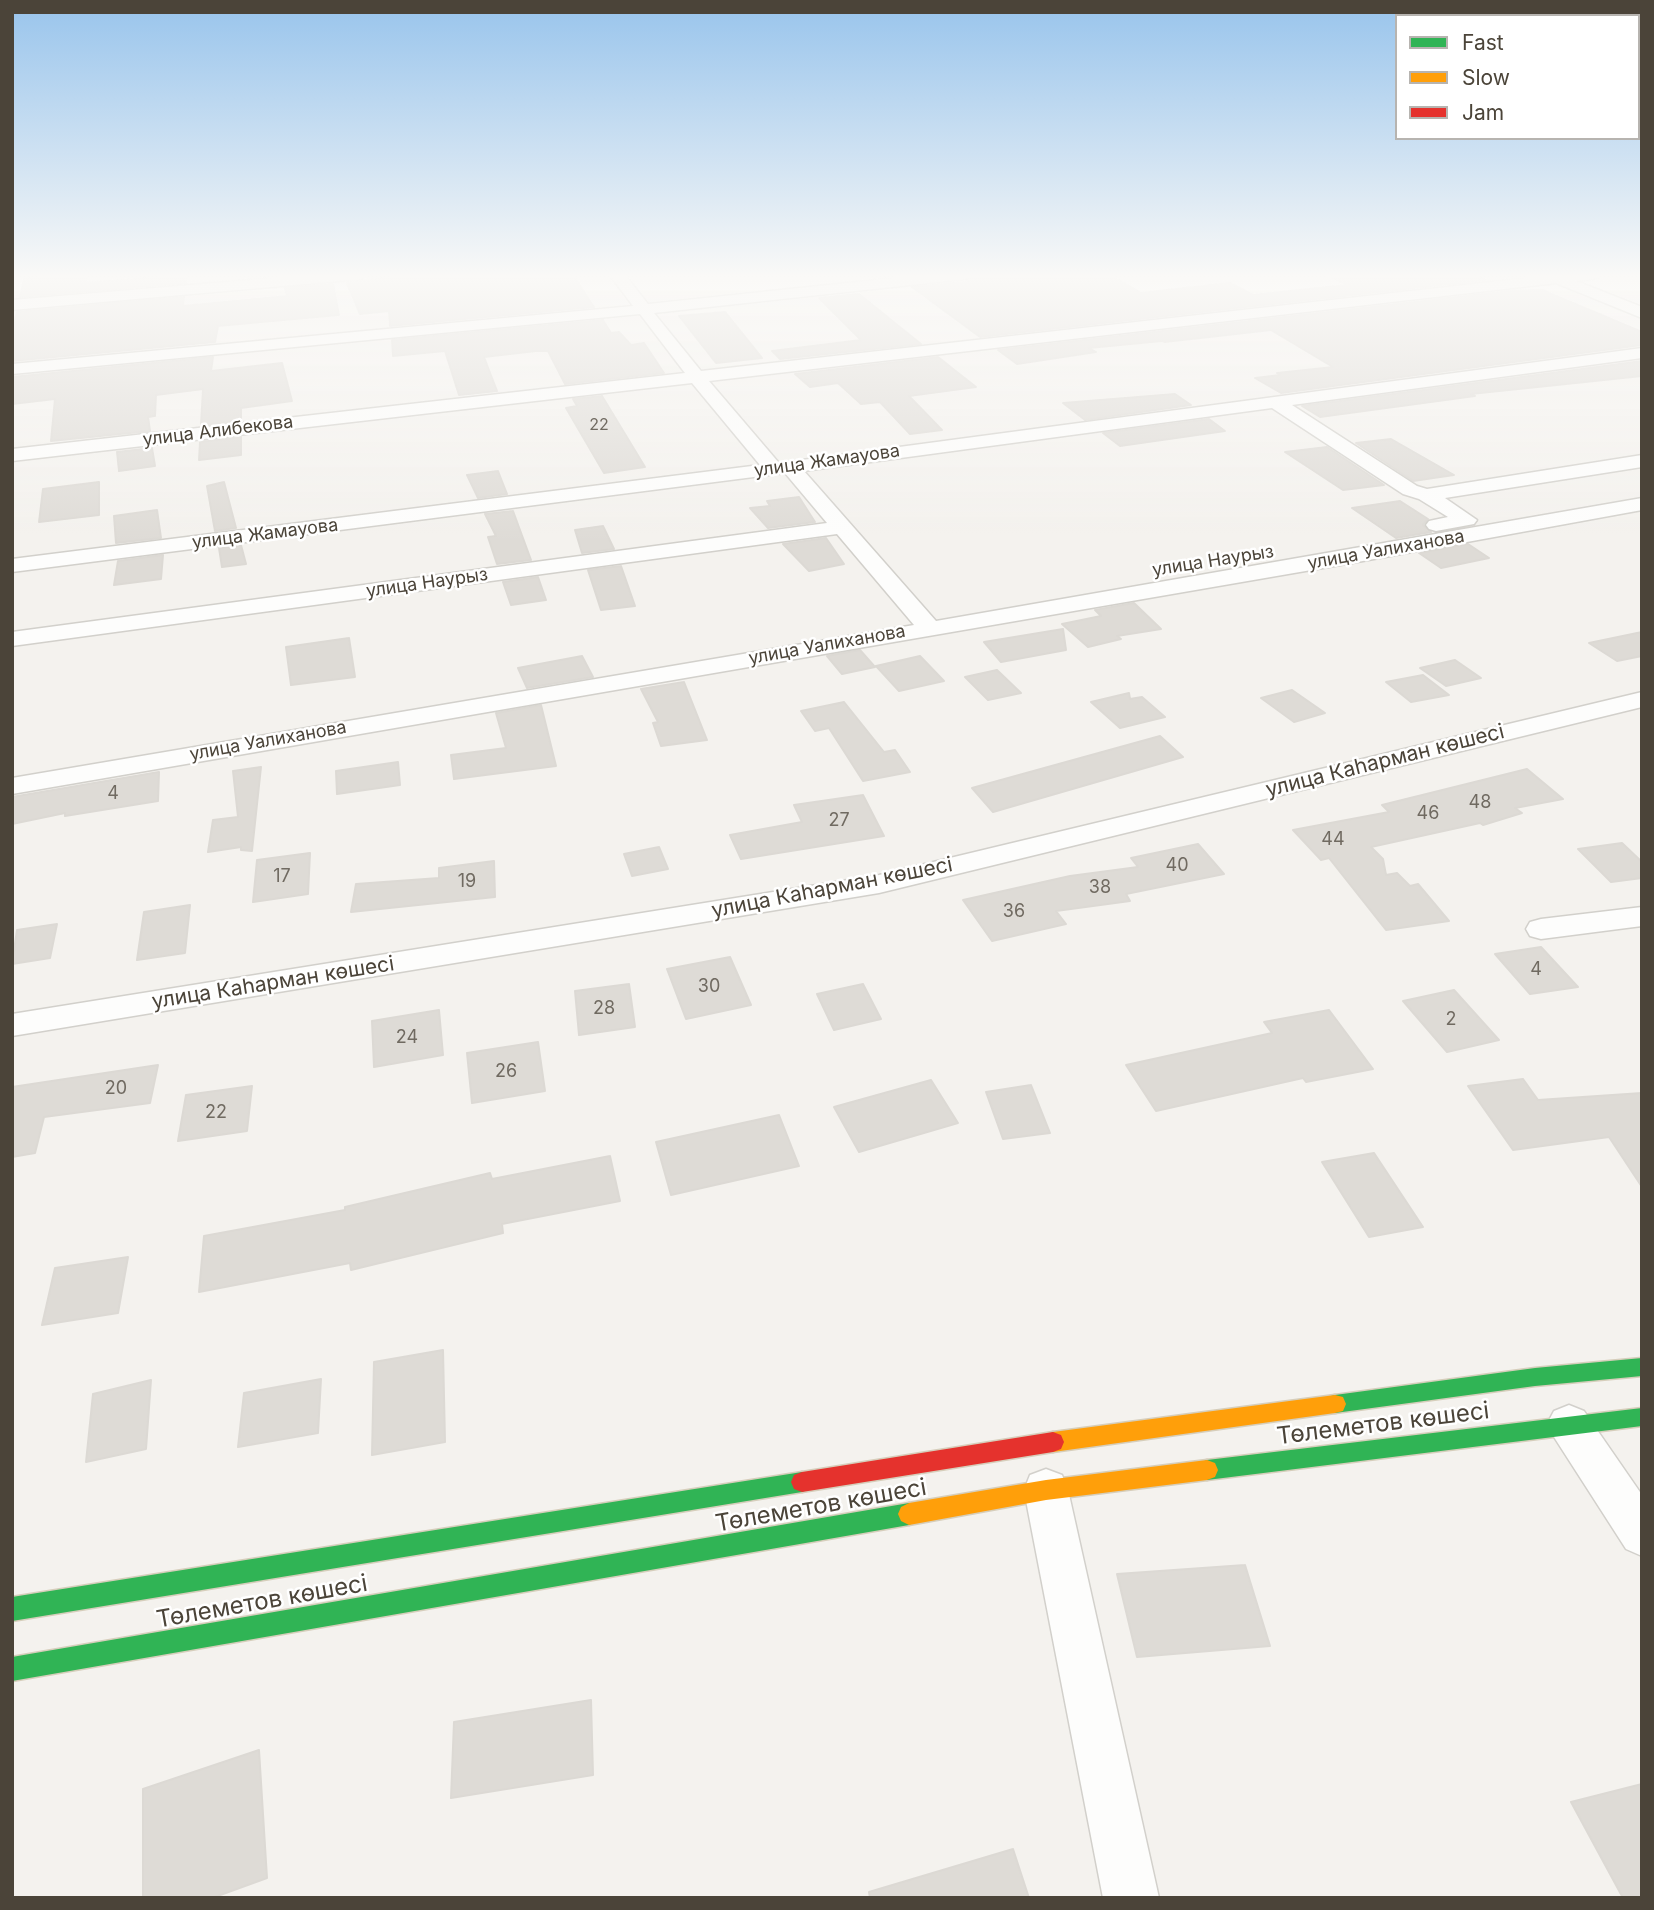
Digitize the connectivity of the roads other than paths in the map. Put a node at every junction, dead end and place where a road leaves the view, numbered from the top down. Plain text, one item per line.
1 (63, 364) edge
2 (687, 364) edge
3 (790, 364) edge
4 (1559, 364) edge
5 (12, 369) edge
6 (695, 375) junction
7 (1275, 402) junction
8 (12, 455) edge
9 (1642, 461) edge
10 (782, 468) junction
11 (1426, 495) junction
12 (1642, 504) edge
13 (841, 527) junction
14 (12, 566) edge
15 (1075, 583) dead end
16 (940, 604) dead end
17 (913, 609) junction
18 (929, 628) junction
19 (12, 639) edge
20 (1642, 699) edge
21 (12, 786) edge
22 (1642, 916) edge
23 (1541, 929) dead end
24 (12, 1025) edge
25 (1642, 1367) edge
26 (1642, 1417) edge
27 (1569, 1424) junction
28 (1046, 1490) junction
29 (1642, 1534) edge
30 (12, 1609) edge
31 (12, 1669) edge
32 (1131, 1898) edge

1 - 5 street
2 - 6 street
3 - 6 street, улица Алибекова
4 - 7 street, улица Жамауова
6 - 8 street, улица Алибекова
6 - 10 street
7 - 10 street, улица Жамауова
7 - 11 street, улица Наурыз
9 - 11 street
10 - 13 street
10 - 14 street, улица Жамауова
11 - 15 street, улица Наурыз
12 - 18 street, улица Уалиханова
13 - 17 street
13 - 19 street, улица Наурыз
16 - 17 street
17 - 18 street
18 - 21 street, улица Уалиханова
20 - 24 street, улица Каһарман көшесі
22 - 23 street
25 - 30 main road, Төлеметов көшесі
26 - 27 main road, Төлеметов көшесі
27 - 28 main road, Төлеметов көшесі
27 - 29 street
28 - 31 main road, Төлеметов көшесі
28 - 32 street

